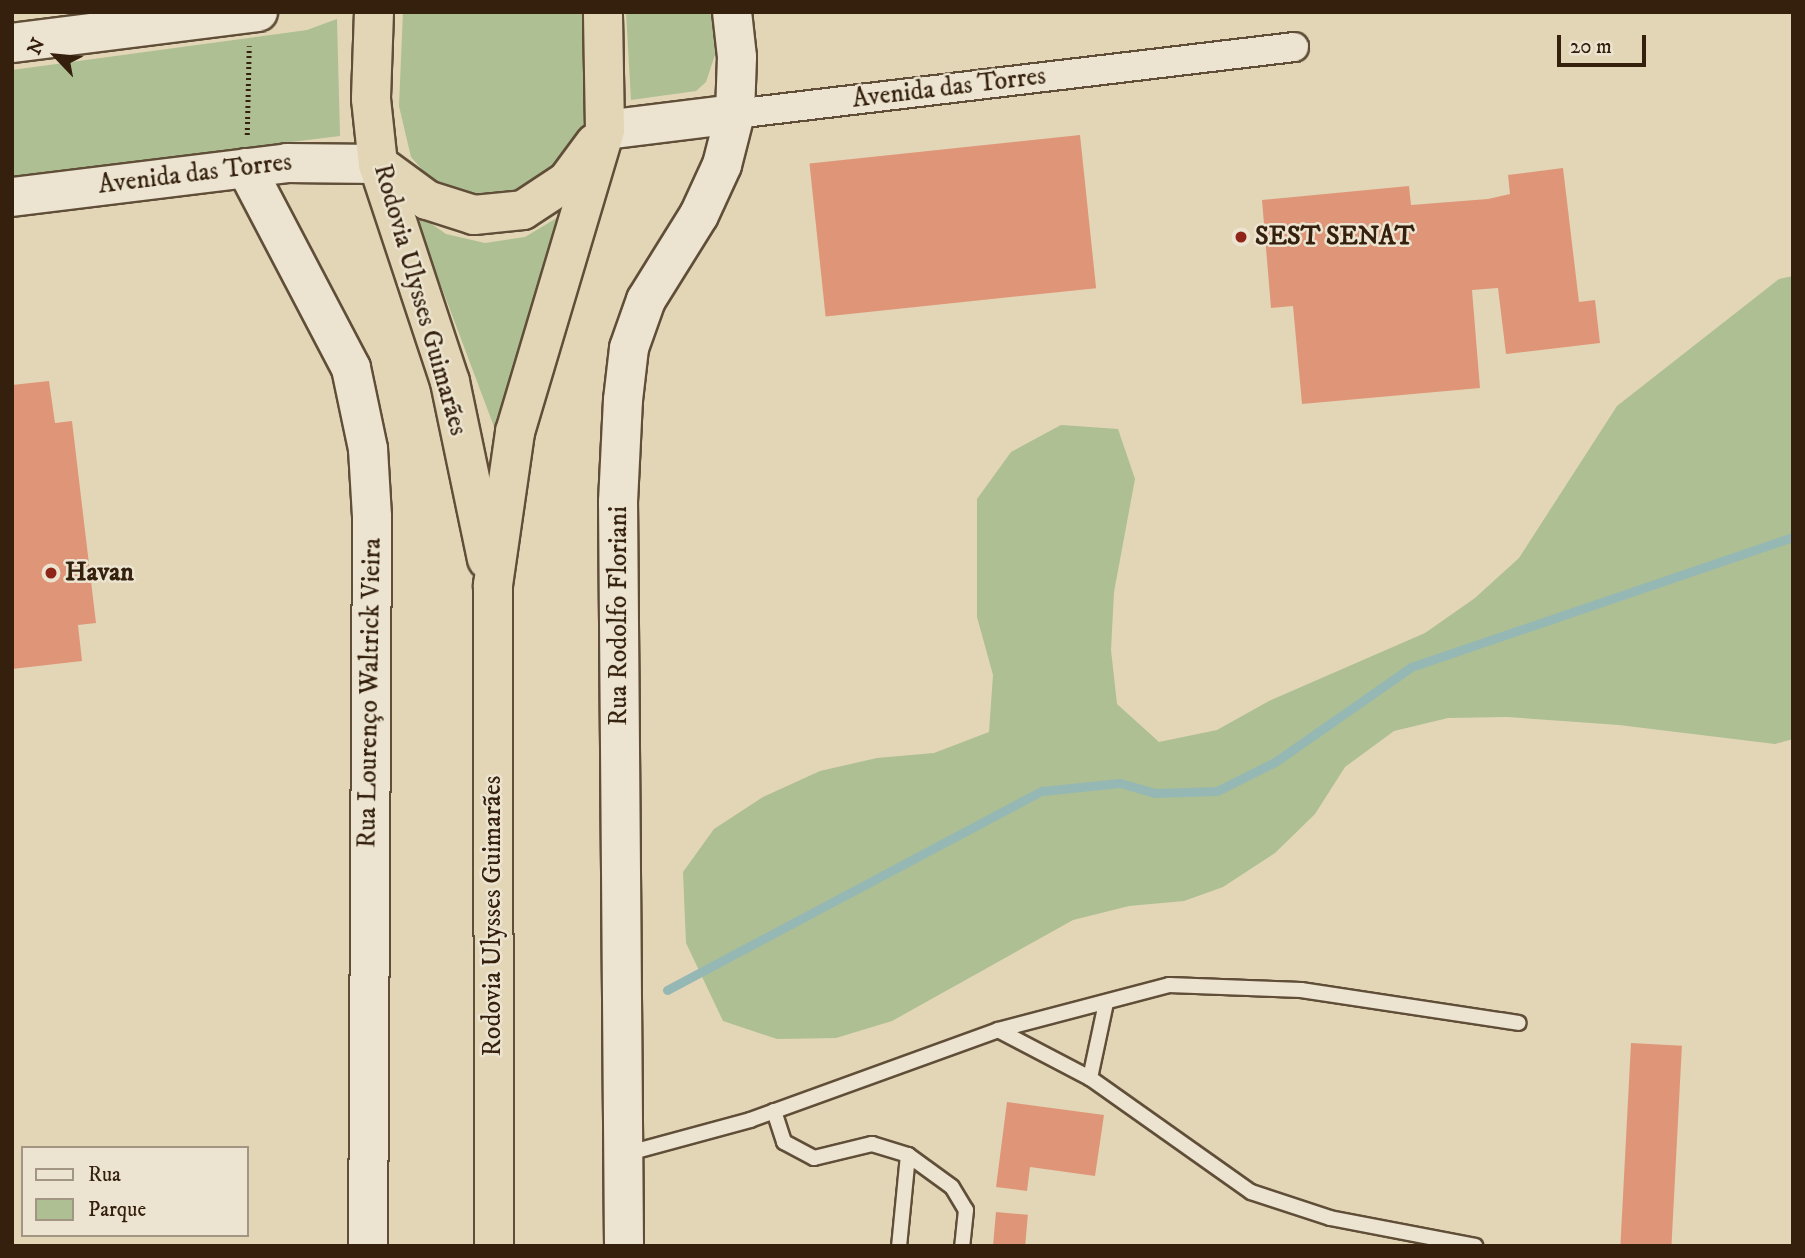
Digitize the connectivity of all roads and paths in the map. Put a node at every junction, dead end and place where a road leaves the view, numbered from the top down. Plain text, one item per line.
1 (374, 12) edge
2 (603, 12) edge
3 (732, 12) edge
4 (253, 13) edge
5 (12, 43) edge
6 (1294, 47) dead end
7 (735, 114) junction
8 (605, 130) junction
9 (378, 164) junction
10 (246, 168) junction
11 (12, 197) edge
12 (493, 585) junction
13 (1106, 1003) junction
14 (1519, 1023) dead end
15 (998, 1030) junction
16 (1090, 1078) junction
17 (774, 1111) junction
18 (623, 1154) junction
19 (908, 1155) junction
20 (368, 1246) edge
21 (494, 1246) edge
22 (624, 1246) edge
23 (899, 1246) edge
24 (962, 1246) edge
25 (1475, 1246) edge

1 - 9 highway, Rodovia Ulysses Guimarães
2 - 8 highway, Rodovia Ulysses Guimarães
3 - 7 main road, Rua Rodolfo Floriani
4 - 5 main road
4 - 10 path
6 - 7 street, Avenida das Torres
7 - 8 main road, Avenida das Torres
7 - 18 main road, Rua Rodolfo Floriani
8 - 9 highway
8 - 12 highway, Rodovia Ulysses Guimarães
9 - 10 main road, Avenida das Torres
9 - 12 highway, Rodovia Ulysses Guimarães
10 - 11 main road, Avenida das Torres
10 - 20 main road, Rua Lourenço Waltrick Vieira
12 - 21 highway, Rodovia Ulysses Guimarães
13 - 14 lane
13 - 15 lane
13 - 16 lane
15 - 16 lane
15 - 17 lane
16 - 25 lane
17 - 18 lane
17 - 19 lane
18 - 22 main road, Rua Rodolfo Floriani
19 - 23 lane
19 - 24 lane

